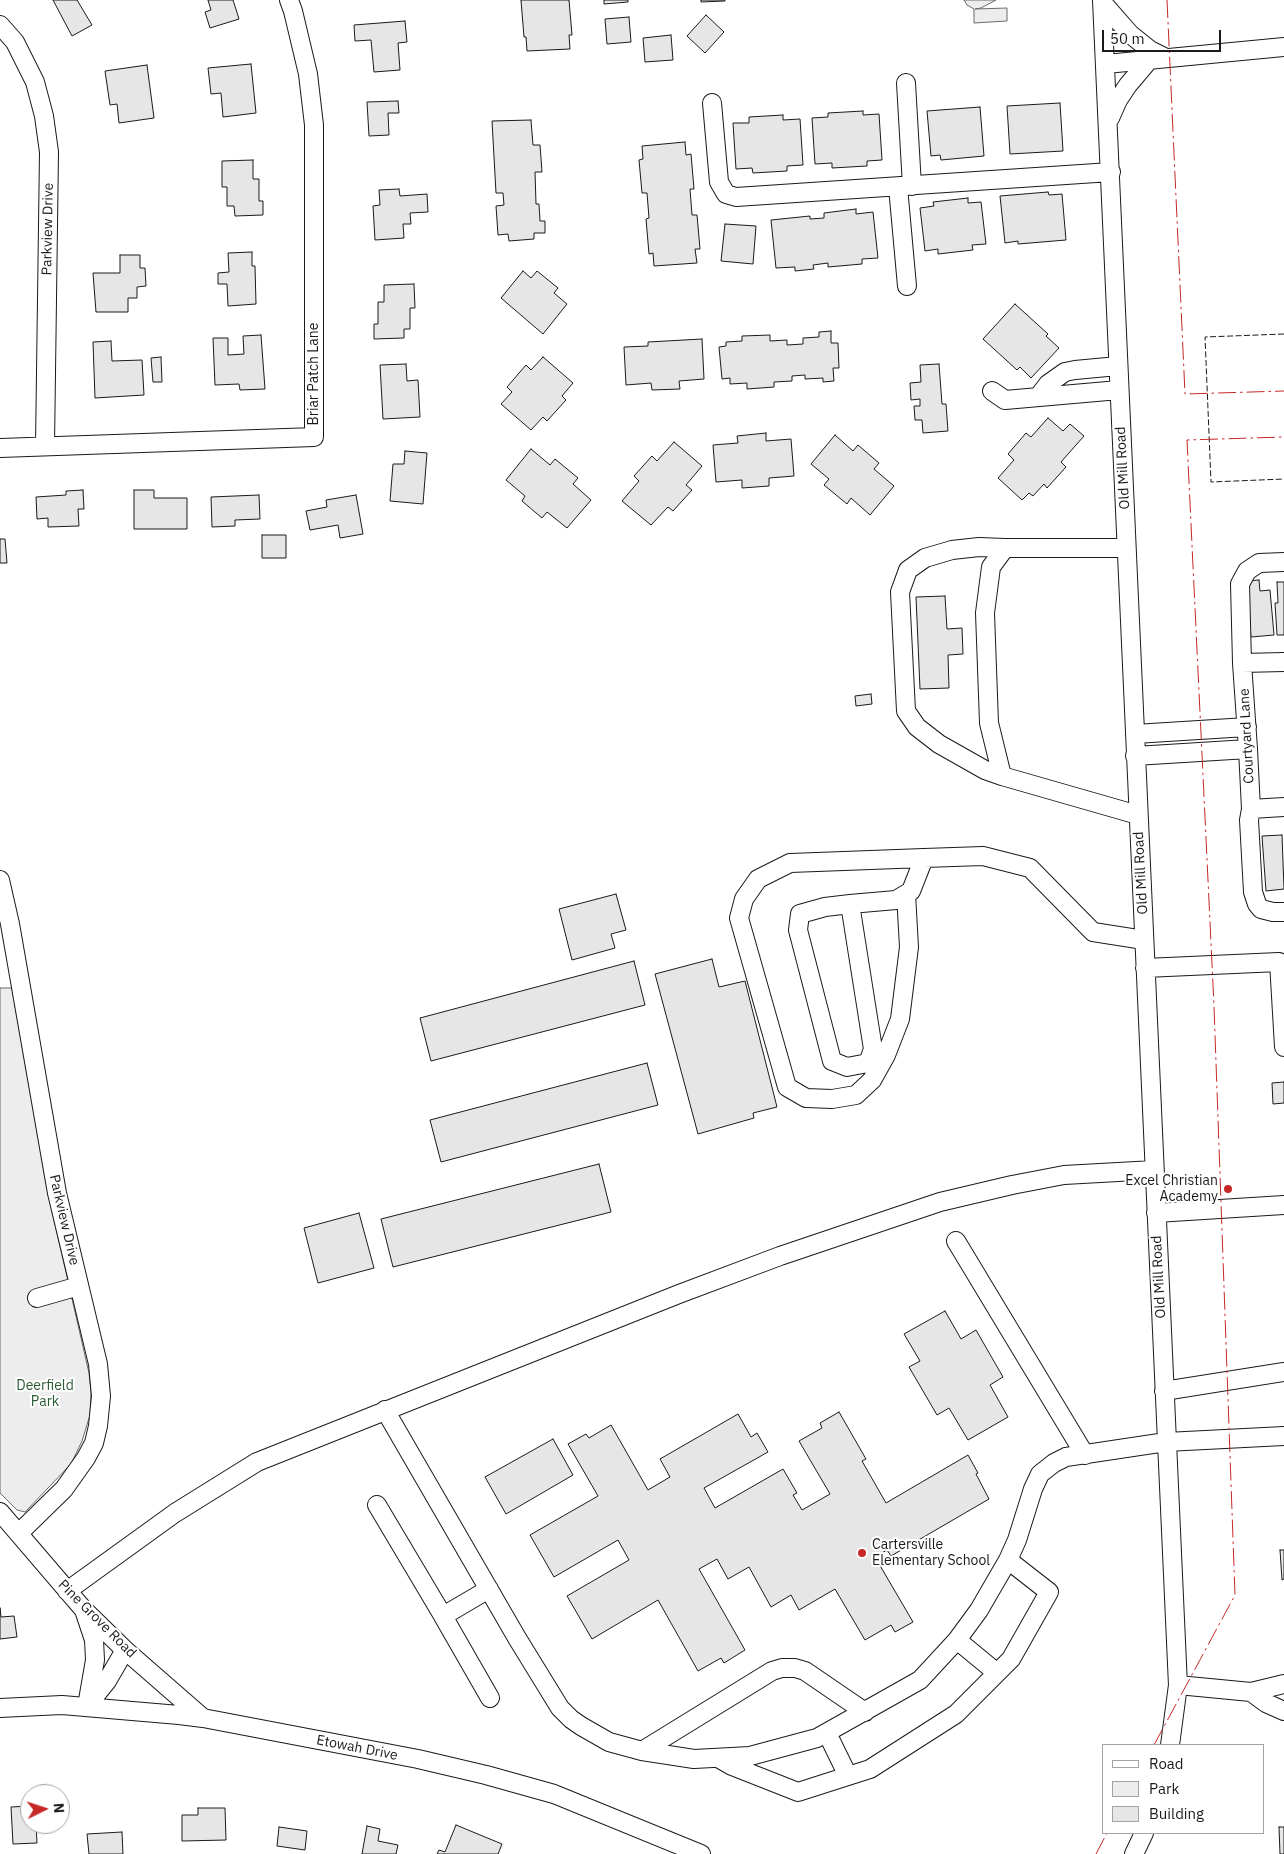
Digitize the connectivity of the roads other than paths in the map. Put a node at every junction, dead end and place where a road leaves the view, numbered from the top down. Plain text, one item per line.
1 (289, 0) edge
2 (1102, 1) edge
3 (0, 25) edge
4 (1284, 47) edge
5 (1158, 59) junction
6 (1106, 64) junction
7 (906, 83) dead end
8 (712, 103) dead end
9 (1109, 123) junction
10 (1111, 172) junction
11 (905, 186) junction
12 (907, 286) dead end
13 (1118, 366) junction
14 (1119, 390) junction
15 (992, 391) dead end
16 (1038, 397) junction
17 (45, 446) junction
18 (0, 448) edge
19 (1005, 548) junction
20 (1126, 548) junction
21 (1284, 562) edge
22 (1284, 662) edge
23 (1242, 663) junction
24 (1247, 727) junction
25 (1134, 734) junction
26 (1248, 749) junction
27 (1135, 756) junction
28 (1002, 776) junction
29 (1284, 807) edge
30 (1250, 809) junction
31 (1138, 815) junction
32 (924, 858) junction
33 (0, 880) edge
34 (906, 894) junction
35 (850, 904) junction
36 (1284, 912) edge
37 (1144, 940) junction
38 (1281, 962) edge
39 (1145, 968) junction
40 (1284, 1048) edge
41 (1154, 1170) junction
42 (1284, 1205) edge
43 (1156, 1213) junction
44 (956, 1241) dead end
45 (79, 1286) junction
46 (37, 1298) dead end
47 (1284, 1372) edge
48 (1164, 1390) junction
49 (385, 1410) junction
50 (1284, 1436) edge
51 (1166, 1442) junction
52 (1085, 1455) junction
53 (377, 1505) dead end
54 (0, 1512) edge
55 (19, 1533) junction
56 (1008, 1560) junction
57 (489, 1589) junction
58 (67, 1591) junction
59 (84, 1610) junction
60 (443, 1616) junction
61 (957, 1640) junction
62 (125, 1650) junction
63 (997, 1673) junction
64 (1284, 1684) edge
65 (1178, 1685) junction
66 (1251, 1692) junction
67 (490, 1698) dead end
68 (87, 1706) junction
69 (0, 1708) edge
70 (1284, 1711) edge
71 (865, 1712) junction
72 (203, 1718) junction
73 (827, 1733) junction
74 (1170, 1744) edge
75 (642, 1751) junction
76 (717, 1758) junction
77 (848, 1776) junction
78 (1144, 1834) edge
79 (701, 1854) edge
80 (1134, 1854) edge

1 - 17 street, Briar Patch Lane
2 - 5 street
2 - 6 street, Old Mill Road
3 - 17 street, Parkview Drive
4 - 5 street
5 - 6 street
5 - 9 street
6 - 9 street, Old Mill Road
7 - 11 street
8 - 11 street
9 - 10 street, Old Mill Road
10 - 11 street
10 - 13 street, Old Mill Road
11 - 12 street
13 - 14 street, Old Mill Road
13 - 16 street
14 - 16 street
14 - 20 street, Old Mill Road
15 - 16 street
17 - 18 street, Briar Patch Lane
19 - 20 street
19 - 28 street
19 - 28 street
20 - 25 street, Old Mill Road
21 - 23 street, Courtyard Lane
22 - 23 street
23 - 24 street, Courtyard Lane
24 - 25 street
24 - 26 street, Courtyard Lane
25 - 27 street, Old Mill Road
26 - 27 street
26 - 30 street, Courtyard Lane
27 - 31 street, Old Mill Road
28 - 31 street
29 - 30 street
30 - 36 street, Courtyard Lane
31 - 37 street, Old Mill Road
32 - 34 street
32 - 34 street
32 - 37 street
33 - 45 street, Parkview Drive
34 - 35 street
35 - 35 street
37 - 39 street, Old Mill Road
38 - 39 street
38 - 40 street
39 - 41 street, Old Mill Road
41 - 43 street, Old Mill Road
41 - 49 street
42 - 43 street
43 - 48 street, Old Mill Road
44 - 52 street
45 - 46 street
45 - 55 street, Parkview Drive
47 - 48 street
48 - 51 street, Old Mill Road
49 - 57 street
49 - 58 street
50 - 51 street
51 - 52 street
51 - 65 street, Old Mill Road
52 - 56 street
53 - 60 street
54 - 55 street, Pine Grove Road
55 - 58 street, Pine Grove Road
56 - 61 street
56 - 63 street
57 - 60 street
57 - 75 street
58 - 59 street, Pine Grove Road
59 - 62 street, Pine Grove Road
59 - 68 street
60 - 67 street
61 - 63 street
61 - 71 street
62 - 68 street
62 - 72 street, Pine Grove Road
63 - 77 street
64 - 66 street
65 - 66 street
65 - 74 street, Old Mill Road
66 - 70 street
68 - 69 street, Etowah Drive
68 - 72 street, Etowah Drive
71 - 73 street
71 - 75 street
72 - 79 street, Etowah Drive
73 - 76 street
73 - 77 street
75 - 76 street
76 - 77 street
78 - 80 street

